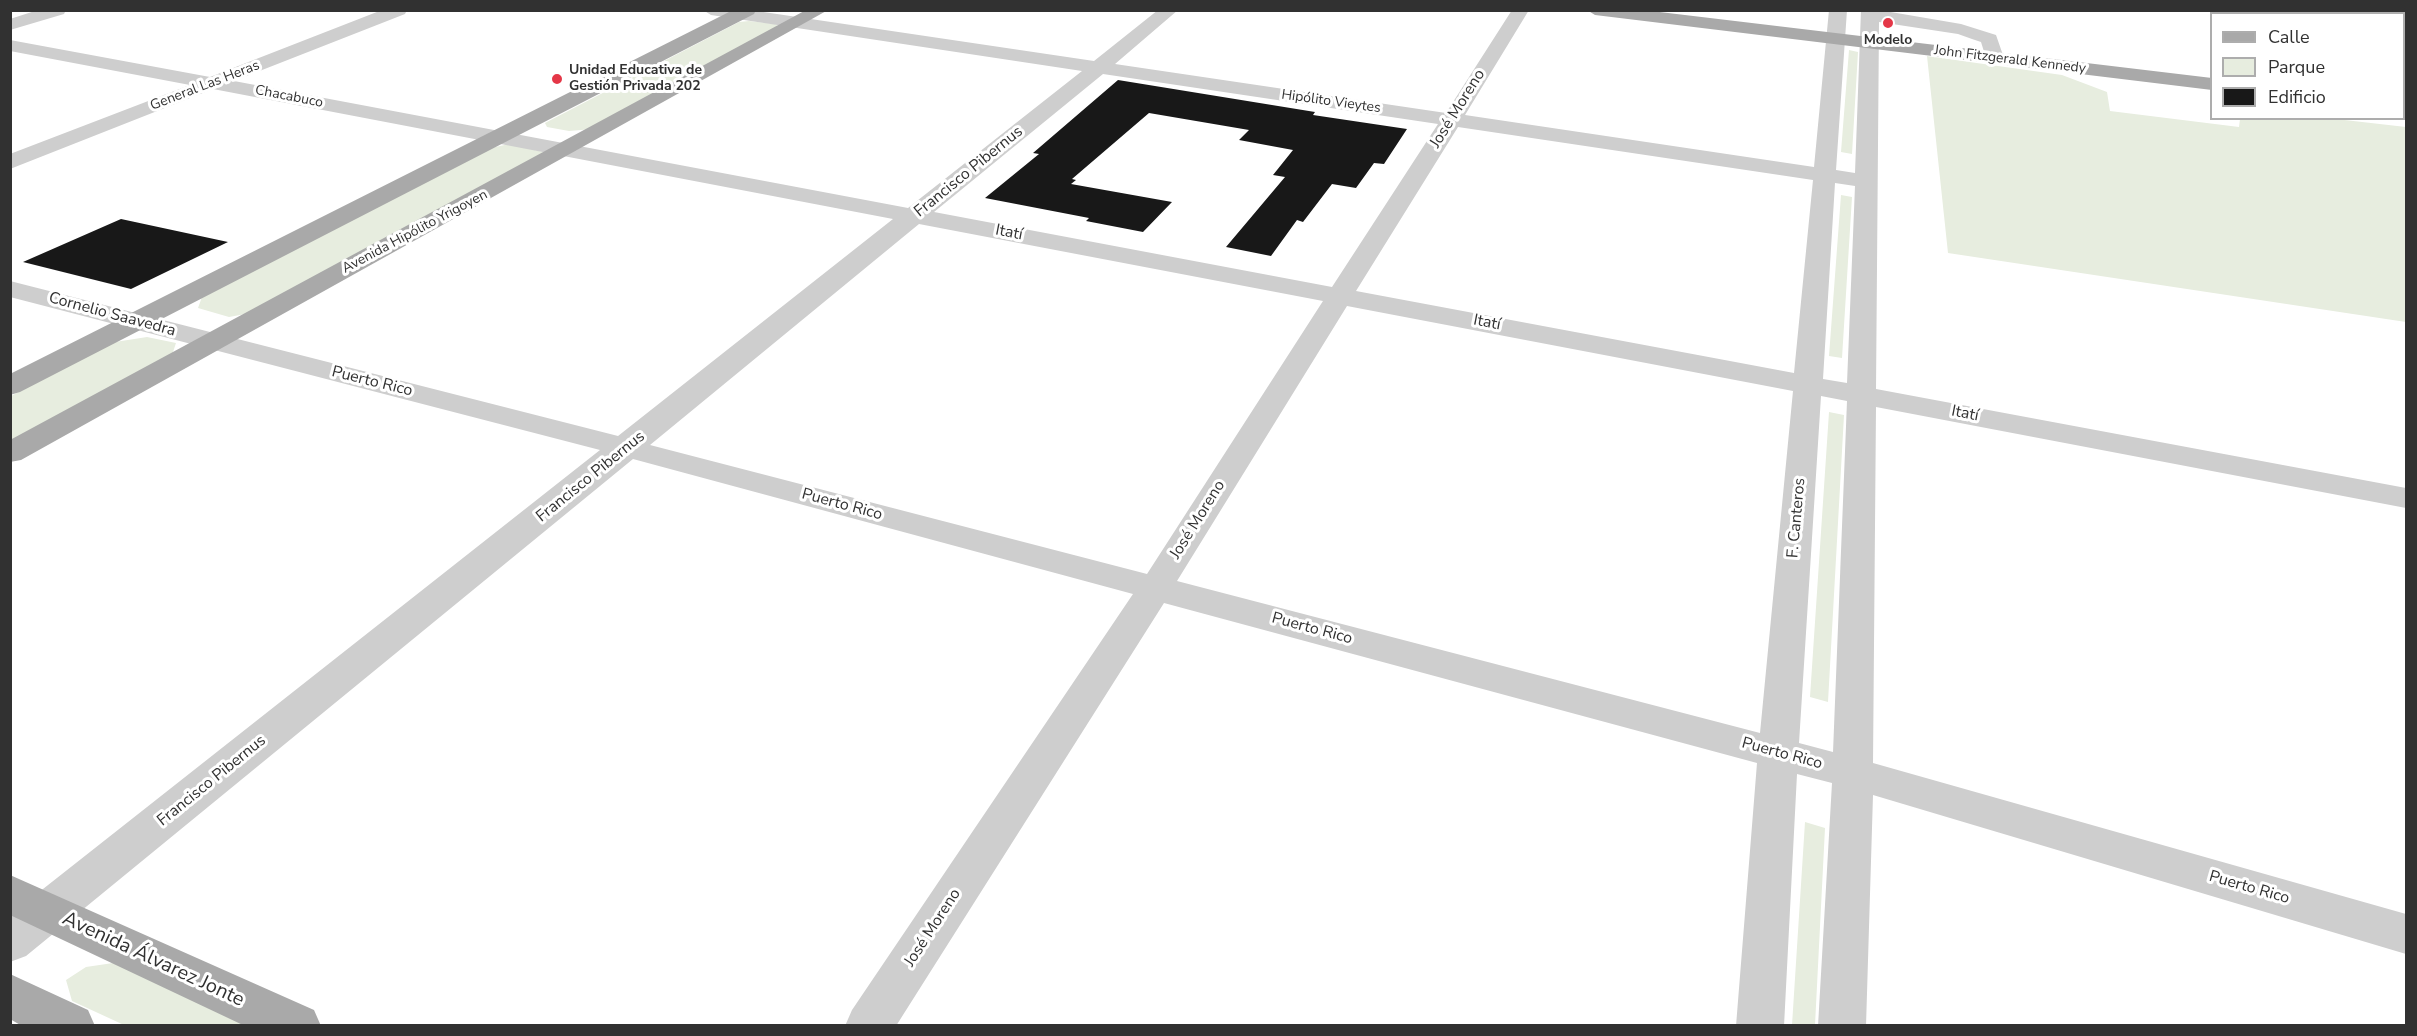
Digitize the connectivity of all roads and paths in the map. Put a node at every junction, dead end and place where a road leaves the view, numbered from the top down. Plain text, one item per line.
1 (58, 10) edge
2 (399, 10) edge
3 (711, 10) edge
4 (820, 10) edge
5 (1170, 10) edge
6 (1521, 10) edge
7 (1595, 10) edge
8 (744, 13) edge
9 (797, 23) junction
10 (1870, 23) edge
11 (1837, 25) edge
12 (10, 26) edge
13 (10, 45) edge
14 (1995, 58) junction
15 (1099, 68) junction
16 (213, 82) junction
17 (2210, 84) edge
18 (1451, 120) junction
19 (500, 137) junction
20 (567, 150) junction
21 (10, 162) edge
22 (1824, 175) junction
23 (1866, 181) junction
24 (915, 215) junction
25 (10, 289) edge
26 (1340, 296) junction
27 (139, 322) junction
28 (213, 341) junction
29 (1808, 384) junction
30 (10, 386) edge
31 (1862, 394) junction
32 (627, 448) junction
33 (10, 453) edge
34 (2406, 498) edge
35 (1155, 588) junction
36 (1778, 753) junction
37 (1853, 773) junction
38 (30, 903) edge
39 (2406, 934) edge
40 (10, 942) edge
41 (10, 995) edge
42 (71, 1026) edge
43 (297, 1026) edge
44 (869, 1026) edge
45 (1760, 1026) edge
46 (1842, 1026) edge

1 - 12 street
2 - 16 street, General Las Heras
3 - 8 street, Hipólito Vieytes
4 - 9 main road, Avenida Hipólito Yrigoyen
5 - 15 street, Francisco Pibernus
6 - 18 street, José Moreno
7 - 11 main road, John Fitzgerald Kennedy
8 - 9 street, Hipólito Vieytes
8 - 19 main road
9 - 15 street, Hipólito Vieytes
9 - 20 main road, Avenida Hipólito Yrigoyen
10 - 11 main road, John Fitzgerald Kennedy
10 - 14 main road, John Fitzgerald Kennedy
10 - 14 street
10 - 23 street
11 - 22 street, F. Canteros
13 - 16 street, Chacabuco
14 - 17 main road, John Fitzgerald Kennedy
15 - 18 street, Hipólito Vieytes
15 - 24 street, Francisco Pibernus
16 - 19 street, Chacabuco
16 - 21 street, General Las Heras
18 - 22 street, Hipólito Vieytes
18 - 26 street, José Moreno
19 - 20 street, Chacabuco
19 - 27 main road
20 - 24 street, Itatí
20 - 28 main road, Avenida Hipólito Yrigoyen
22 - 23 street, Hipólito Vieytes
22 - 29 street, F. Canteros
23 - 31 street
24 - 26 street, Itatí
24 - 32 street, Francisco Pibernus
25 - 27 street, Cornelio Saavedra
26 - 29 street, Itatí
26 - 35 street, José Moreno
27 - 28 street, Cornelio Saavedra
27 - 30 main road
28 - 32 street, Puerto Rico
28 - 33 main road, Avenida Hipólito Yrigoyen
29 - 31 street, Itatí
29 - 36 street, F. Canteros
31 - 34 street, Itatí
31 - 37 street
32 - 35 street, Puerto Rico
32 - 38 street, Francisco Pibernus
35 - 36 street, Puerto Rico
35 - 44 street, José Moreno
36 - 37 street, Puerto Rico
36 - 45 street, F. Canteros
37 - 39 street, Puerto Rico
37 - 46 street
38 - 40 street, Francisco Pibernus
38 - 43 main road, Avenida Álvarez Jonte
41 - 42 main road

